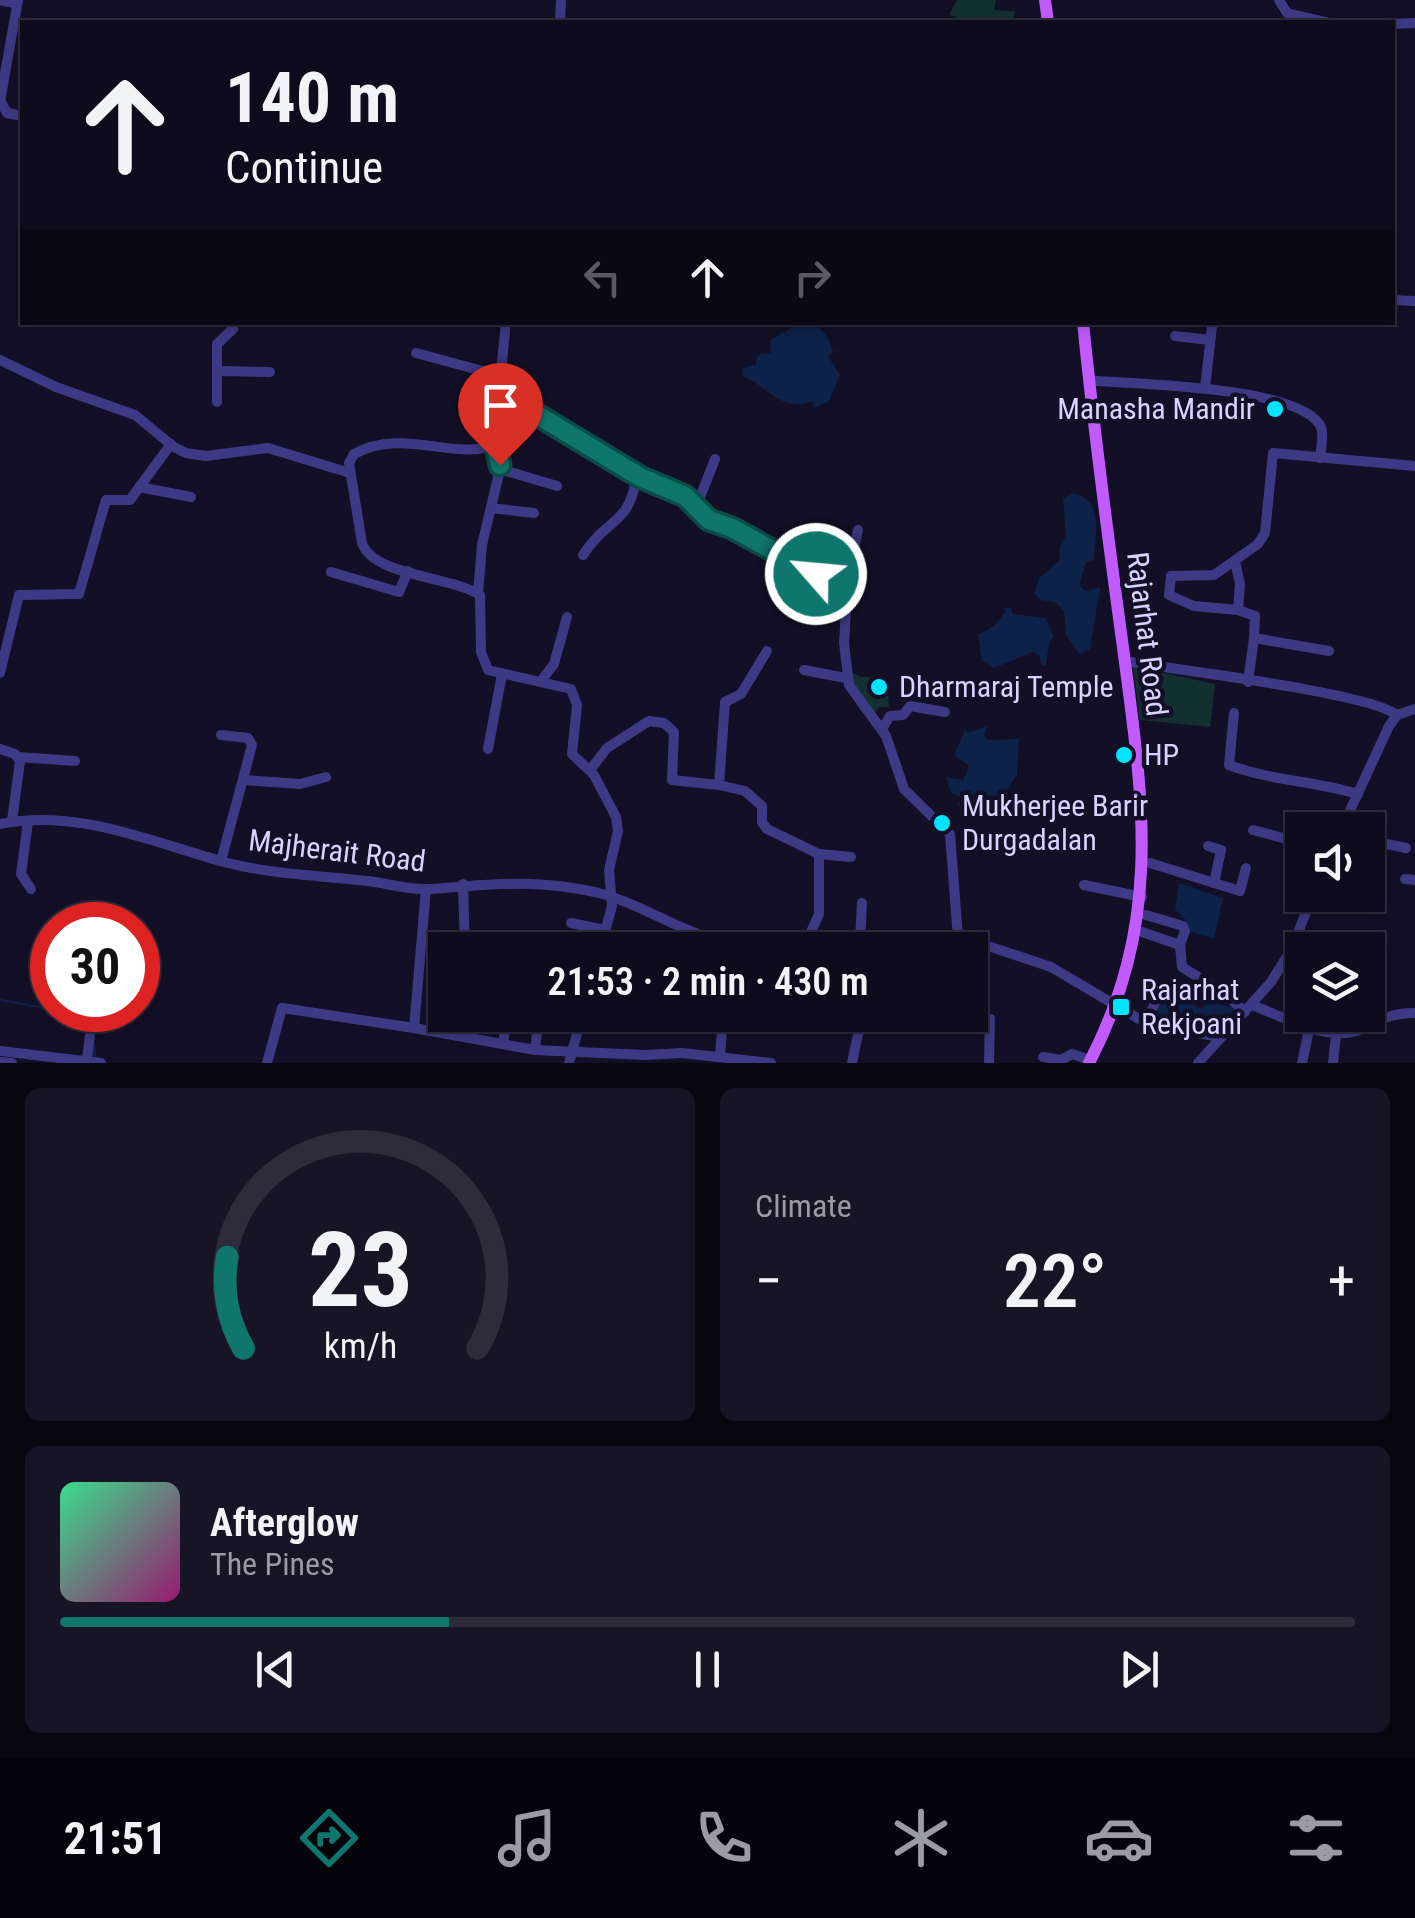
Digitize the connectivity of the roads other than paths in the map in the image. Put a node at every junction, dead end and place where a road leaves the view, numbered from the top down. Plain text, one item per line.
1 (0, 0) edge
2 (1278, 0) edge
3 (17, 2) edge
4 (1318, 20) edge
5 (8, 58) junction
6 (20, 61) edge
7 (0, 102) edge
8 (20, 116) edge
9 (234, 325) edge
10 (506, 325) edge
11 (1086, 325) edge
12 (1087, 325) edge
13 (1212, 326) dead end
14 (1175, 336) dead end
15 (1210, 340) junction
16 (416, 353) dead end
17 (0, 360) edge
18 (217, 371) junction
19 (270, 372) dead end
20 (501, 376) junction
21 (1096, 381) junction
22 (1205, 388) junction
23 (504, 399) junction
24 (217, 402) dead end
25 (170, 444) junction
26 (496, 445) junction
27 (1320, 458) junction
28 (716, 460) dead end
29 (1415, 466) edge
30 (500, 469) junction
31 (350, 473) junction
32 (637, 476) junction
33 (139, 486) junction
34 (557, 486) dead end
35 (192, 497) dead end
36 (697, 505) junction
37 (491, 508) junction
38 (534, 513) dead end
39 (858, 530) dead end
40 (583, 555) dead end
41 (1235, 561) junction
42 (331, 572) dead end
43 (408, 572) junction
44 (840, 586) junction
45 (478, 594) junction
46 (1238, 610) junction
47 (567, 617) dead end
48 (1254, 638) junction
49 (768, 651) dead end
50 (1328, 652) dead end
51 (1130, 662) junction
52 (0, 669) edge
53 (804, 670) dead end
54 (502, 674) junction
55 (846, 678) junction
56 (542, 681) junction
57 (1248, 682) junction
58 (1415, 709) edge
59 (945, 712) dead end
60 (1234, 713) dead end
61 (1397, 715) junction
62 (882, 729) junction
63 (221, 735) dead end
64 (0, 749) edge
65 (488, 749) dead end
66 (18, 757) junction
67 (75, 761) dead end
68 (590, 770) junction
69 (326, 777) dead end
70 (244, 780) junction
71 (719, 785) junction
72 (1358, 794) junction
73 (1350, 812) edge
74 (28, 822) junction
75 (6, 823) edge
76 (1253, 830) dead end
77 (1285, 838) edge
78 (1385, 844) edge
79 (1208, 846) dead end
80 (1406, 848) dead end
81 (819, 854) junction
82 (852, 857) dead end
83 (222, 861) junction
84 (1150, 863) junction
85 (1246, 868) dead end
86 (1214, 883) junction
87 (463, 884) junction
88 (1084, 885) dead end
89 (31, 888) dead end
90 (426, 889) junction
91 (613, 896) junction
92 (1142, 897) junction
93 (862, 903) dead end
94 (1306, 912) edge
95 (1146, 915) junction
96 (571, 923) dead end
97 (605, 930) joint
98 (464, 932) edge
99 (684, 932) edge
100 (814, 932) edge
101 (861, 932) edge
102 (958, 932) edge
103 (1142, 932) junction
104 (1180, 946) junction
105 (988, 947) edge
106 (1158, 994) dead end
107 (1118, 1005) junction
108 (1248, 1008) junction
109 (1415, 1012) edge
110 (988, 1019) edge
111 (1285, 1019) edge
112 (1147, 1023) junction
113 (414, 1028) junction
114 (90, 1032) edge
115 (505, 1032) edge
116 (537, 1032) edge
117 (578, 1032) edge
118 (722, 1032) edge
119 (858, 1032) edge
120 (1309, 1032) edge
121 (1330, 1032) edge
122 (1336, 1034) junction
123 (1219, 1037) junction
124 (504, 1044) junction
125 (535, 1050) junction
126 (0, 1051) edge
127 (1043, 1057) dead end
128 (27, 1058) edge
129 (571, 1058) edge
130 (720, 1058) junction
131 (86, 1059) junction
132 (612, 1059) edge
133 (662, 1059) edge
134 (0, 1062) edge
135 (1092, 1062) edge
136 (12, 1063) edge
137 (101, 1063) edge
138 (267, 1063) edge
139 (771, 1063) edge
140 (852, 1063) edge
141 (989, 1063) edge
142 (1198, 1063) edge
143 (1302, 1063) edge
144 (1333, 1063) edge

1 - 3 street
2 - 4 street
3 - 5 street
5 - 6 street
5 - 7 street
7 - 8 street
9 - 18 street
10 - 20 street
11 - 92 main road, Rajarhat Road
12 - 21 main road, Rajarhat Road
13 - 15 street
14 - 15 street
15 - 22 street
16 - 20 street
17 - 25 street
18 - 19 street
18 - 24 street
20 - 23 street
21 - 22 street
21 - 51 main road, Rajarhat Road
22 - 27 street
23 - 26 street
23 - 32 street
25 - 31 street
25 - 33 street
26 - 30 street
26 - 31 street
27 - 29 street
27 - 41 street
28 - 36 street
30 - 34 street
30 - 37 street
31 - 43 street
32 - 36 street
32 - 40 street
33 - 35 street
33 - 52 street
36 - 44 street
37 - 38 street
37 - 45 street
39 - 44 street
41 - 46 street
41 - 46 street
42 - 43 street
43 - 45 street
44 - 55 street
45 - 54 street
46 - 48 street
47 - 56 street
48 - 50 street
48 - 57 street
49 - 71 street
51 - 57 street
51 - 84 main road, Rajarhat Road
53 - 55 street
54 - 56 street
54 - 65 street
55 - 62 street
56 - 68 street
57 - 61 street
58 - 61 street
59 - 62 street
60 - 72 street
61 - 72 street
62 - 102 street
63 - 70 street
64 - 66 street
66 - 67 street
66 - 75 street
68 - 71 street
68 - 91 street
69 - 70 street
70 - 83 street
71 - 81 street
72 - 73 street
74 - 75 street, Majherait Road
74 - 83 street, Majherait Road
74 - 89 street
76 - 77 street
78 - 80 street
79 - 86 street
81 - 82 street
81 - 100 street
83 - 90 street, Majherait Road
84 - 86 street
84 - 95 main road, Rajarhat Road
85 - 86 street
87 - 90 street, Majherait Road
87 - 91 street, Majherait Road
87 - 98 street
88 - 92 street
90 - 113 street
91 - 97 street
91 - 99 street, Majherait Road
92 - 107 main road, Rajarhat Road
93 - 101 street
94 - 108 street
95 - 103 main road, Rajarhat Road
95 - 104 street
96 - 97 street
103 - 104 street
103 - 107 main road, Rajarhat Road
104 - 108 street
105 - 107 street, Majherait Road
106 - 112 street
107 - 112 street, Majherait Road
107 - 135 main road, Rajarhat Road
108 - 111 street
108 - 123 street
109 - 122 street
110 - 141 street
112 - 123 street
113 - 124 street
113 - 138 street
114 - 131 street
115 - 124 street
116 - 125 street
117 - 129 street
118 - 130 street
119 - 140 street
120 - 143 street
121 - 122 street
122 - 144 street
123 - 142 street
124 - 125 street
125 - 129 street
126 - 128 street
127 - 135 street
128 - 131 street
129 - 132 street
130 - 133 street
130 - 139 street
131 - 137 street
132 - 133 street
134 - 136 street

